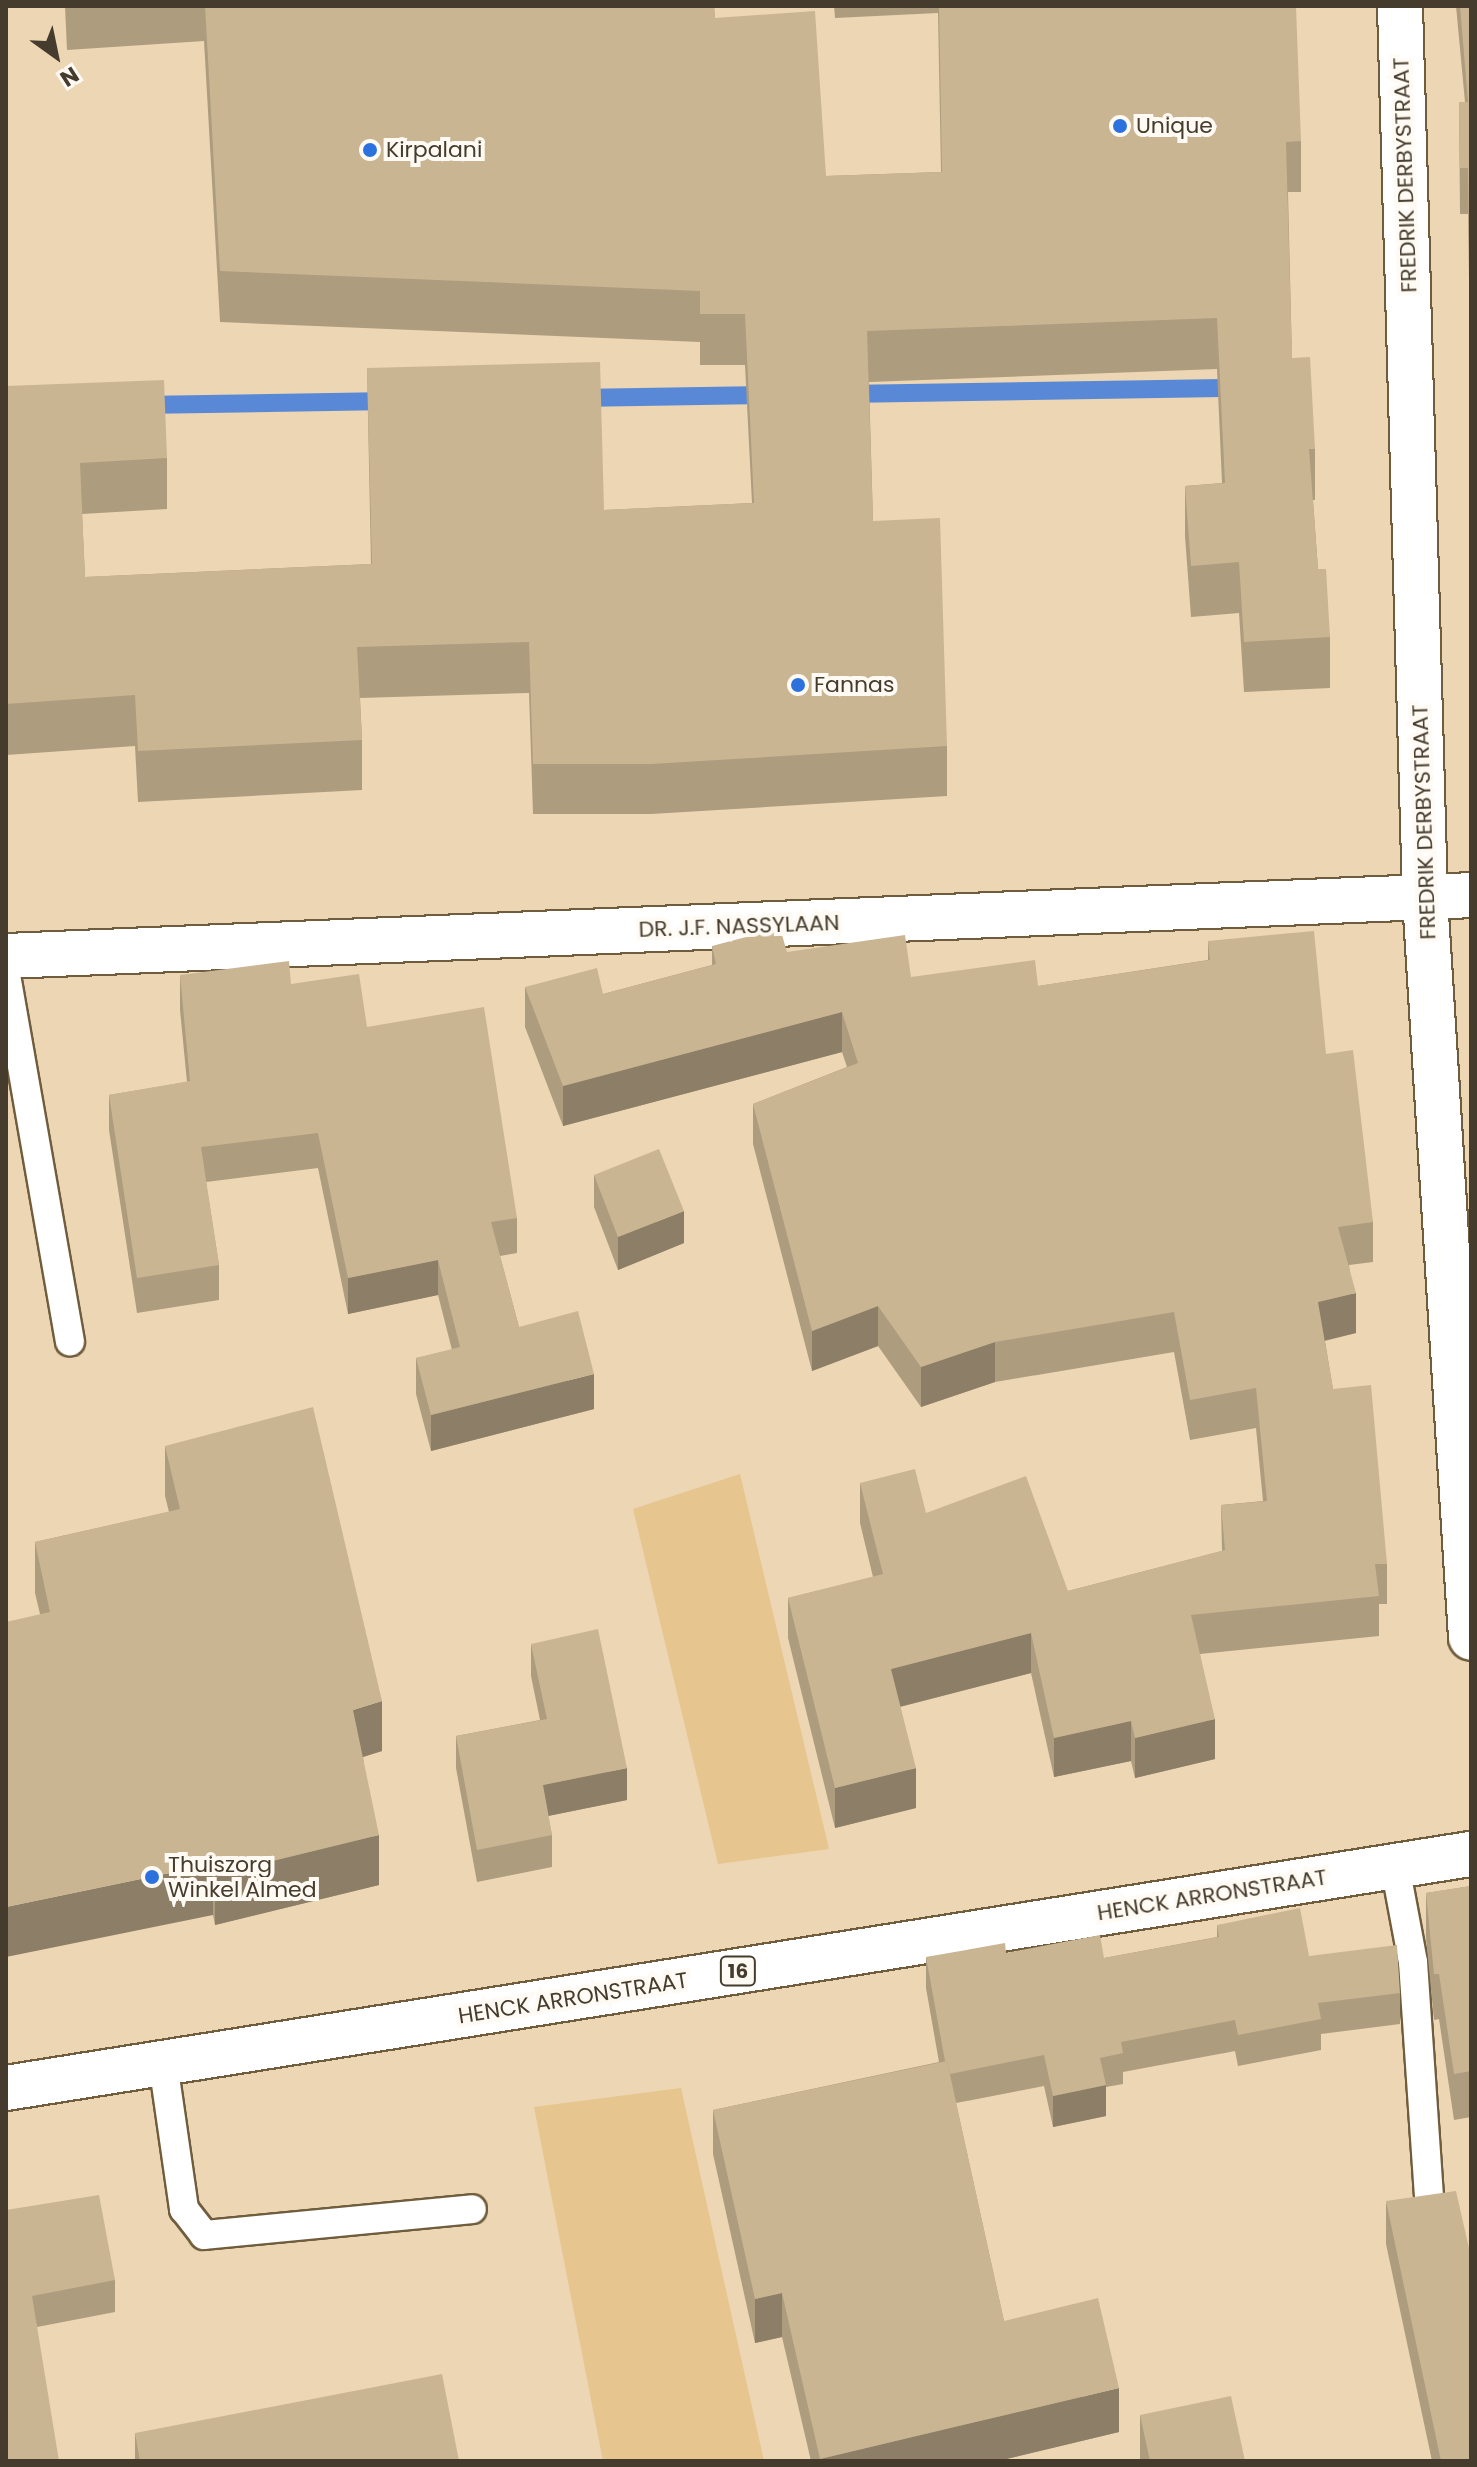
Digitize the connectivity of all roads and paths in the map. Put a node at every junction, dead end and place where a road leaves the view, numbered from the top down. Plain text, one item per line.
1 (1400, 6) edge
2 (1471, 895) edge
3 (1425, 898) junction
4 (6, 956) edge
5 (6, 975) edge
6 (70, 1341) dead end
7 (1471, 1638) edge
8 (1471, 1854) edge
9 (1395, 1866) junction
10 (163, 2063) junction
11 (6, 2088) edge
12 (472, 2209) dead end
13 (1430, 2213) edge

1 - 3 main road, FREDRIK DERBYSTRAAT
2 - 3 main road, DR. J.F. NASSYLAAN
3 - 4 main road, DR. J.F. NASSYLAAN
3 - 7 main road, FREDRIK DERBYSTRAAT
5 - 6 lane
8 - 9 main road, HENCK ARRONSTRAAT / 16
9 - 10 main road, HENCK ARRONSTRAAT / 16
9 - 13 lane
10 - 11 main road, HENCK ARRONSTRAAT / 16
10 - 12 lane

